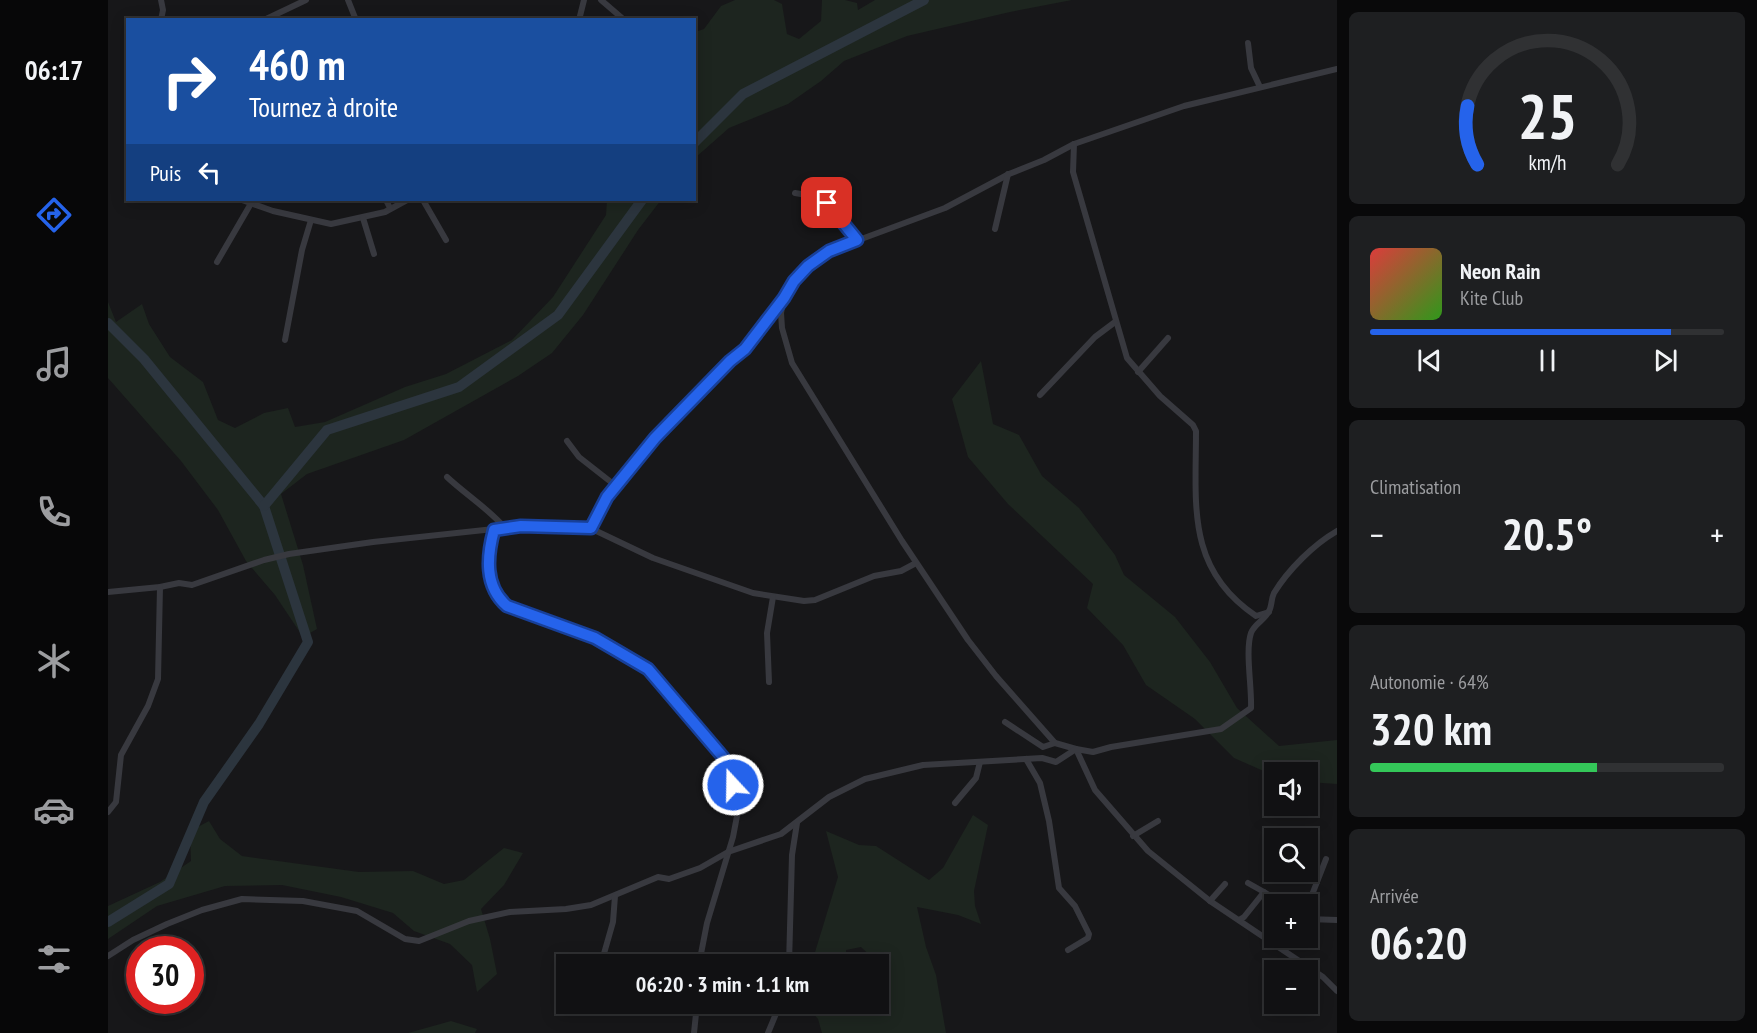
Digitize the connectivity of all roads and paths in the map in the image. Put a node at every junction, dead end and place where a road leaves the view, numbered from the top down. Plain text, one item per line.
1 (161, 0) edge
2 (306, 0) edge
3 (348, 0) edge
4 (584, 0) edge
5 (601, 0) edge
6 (161, 18) edge
7 (268, 18) edge
8 (355, 18) edge
9 (580, 18) edge
10 (622, 18) edge
11 (1248, 43) dead end
12 (1337, 69) edge
13 (1260, 87) junction
14 (1074, 144) junction
15 (1009, 174) junction
16 (795, 193) dead end
17 (386, 201) edge
18 (405, 201) edge
19 (424, 201) edge
20 (253, 202) edge
21 (390, 208) junction
22 (363, 218) junction
23 (311, 220) junction
24 (995, 229) dead end
25 (446, 240) dead end
26 (857, 240) junction
27 (375, 254) dead end
28 (217, 262) dead end
29 (784, 298) junction
30 (1115, 322) junction
31 (1168, 339) dead end
32 (285, 340) dead end
33 (1138, 372) junction
34 (1040, 395) dead end
35 (567, 441) dead end
36 (447, 477) dead end
37 (616, 486) junction
38 (505, 528) junction
39 (591, 528) junction
40 (494, 530) junction
41 (1337, 531) edge
42 (916, 563) junction
43 (160, 587) junction
44 (108, 592) edge
45 (773, 597) junction
46 (1269, 612) junction
47 (769, 681) dead end
48 (1005, 722) dead end
49 (1055, 743) junction
50 (1076, 749) junction
51 (1026, 759) junction
52 (980, 762) junction
53 (955, 803) dead end
54 (108, 813) edge
55 (1158, 821) dead end
56 (797, 823) junction
57 (1133, 836) junction
58 (728, 852) junction
59 (1326, 859) dead end
60 (1248, 883) dead end
61 (1224, 884) dead end
62 (1264, 892) junction
63 (1267, 894) edge
64 (1312, 894) edge
65 (615, 896) junction
66 (1210, 901) junction
67 (1318, 919) edge
68 (1239, 920) junction
69 (1337, 920) edge
70 (1068, 950) dead end
71 (604, 954) edge
72 (701, 954) edge
73 (789, 954) edge
74 (108, 956) edge
75 (1337, 991) edge
76 (696, 1014) edge
77 (776, 1014) edge
78 (694, 1033) edge
79 (768, 1033) edge

1 - 6 street
2 - 7 street
3 - 8 street
4 - 9 street
5 - 10 street
11 - 13 street
12 - 13 street
13 - 14 street
14 - 15 street
14 - 30 street
15 - 24 street
15 - 26 street
16 - 26 street
17 - 21 street
18 - 21 street
19 - 25 street
20 - 23 street
20 - 28 street
21 - 22 street
22 - 23 street
22 - 27 street
23 - 32 street
26 - 29 street
29 - 37 street
29 - 42 street
30 - 33 street
30 - 34 street
31 - 33 street
33 - 46 street
35 - 37 street
36 - 38 street
37 - 39 street
38 - 39 street
38 - 40 street
39 - 45 street
40 - 43 street
40 - 58 street
41 - 46 street
42 - 45 street
42 - 49 street
43 - 44 street
43 - 54 street
45 - 47 street
46 - 50 street
48 - 49 street
49 - 50 street
50 - 51 street
50 - 57 street
51 - 52 street
51 - 70 street
52 - 53 street
52 - 56 street
55 - 57 street
56 - 58 street
56 - 73 street
57 - 66 street
58 - 65 street
58 - 72 street
59 - 64 street
60 - 62 street
61 - 66 street
62 - 63 street
62 - 68 street
65 - 71 street
65 - 74 street
66 - 68 street
67 - 69 street
68 - 75 street
76 - 78 street
77 - 79 street

